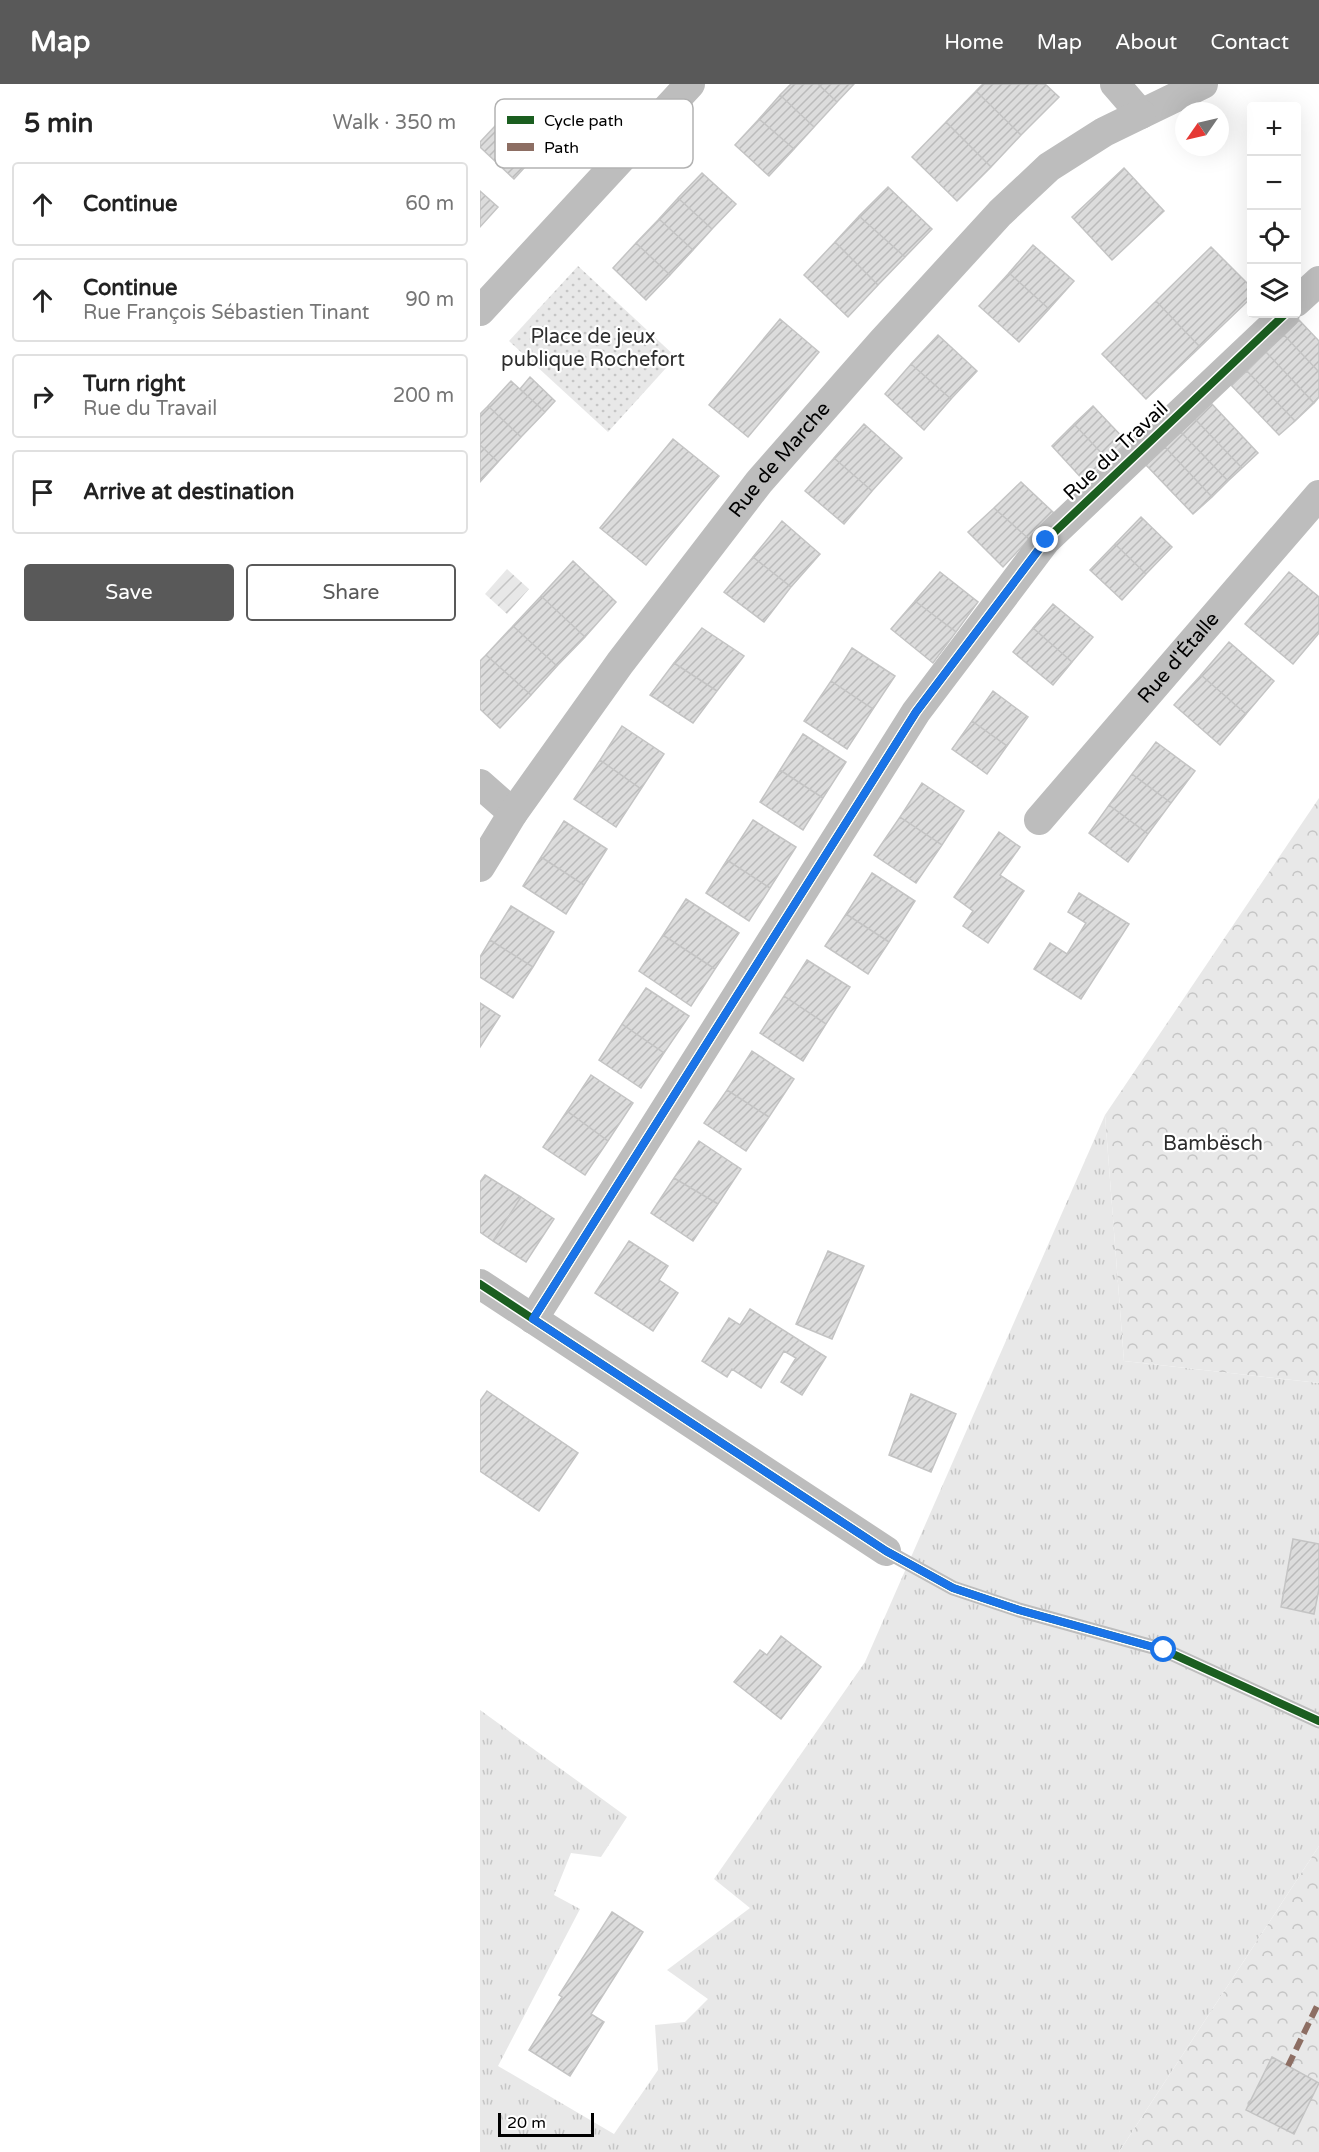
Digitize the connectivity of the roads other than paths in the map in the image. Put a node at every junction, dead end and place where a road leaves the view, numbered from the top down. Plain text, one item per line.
1 (690, 84) edge
2 (1116, 84) edge
3 (1203, 84) edge
4 (676, 99) edge
5 (1142, 114) junction
6 (612, 168) edge
7 (1319, 281) edge
8 (1301, 297) edge
9 (480, 311) edge
10 (1281, 318) edge
11 (1319, 495) edge
12 (480, 784) edge
13 (513, 813) junction
14 (1039, 820) dead end
15 (480, 867) edge
16 (480, 1284) edge
17 (533, 1319) junction
18 (886, 1551) joint
19 (1319, 1721) edge

1 - 4 street
2 - 5 street
3 - 5 street
5 - 13 street, Rue de Marche
6 - 9 street
7 - 8 street
10 - 17 street, Rue du Travail
11 - 14 street, Rue d'Étalle
12 - 13 street
13 - 15 street, Rue de Marche
16 - 17 street
17 - 18 street
18 - 19 lane

